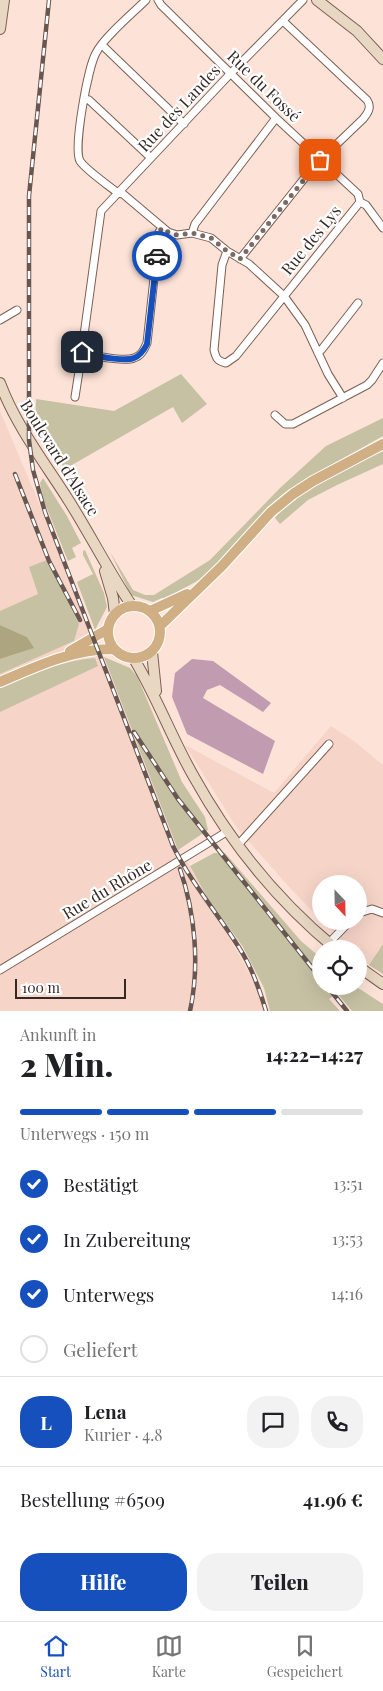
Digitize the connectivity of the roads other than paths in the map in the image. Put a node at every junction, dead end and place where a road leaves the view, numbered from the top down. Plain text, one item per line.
1 (4, 0) edge
2 (146, 0) edge
3 (158, 0) edge
4 (304, 0) edge
5 (319, 1) edge
6 (283, 21) junction
7 (0, 29) edge
8 (102, 45) junction
9 (383, 59) edge
10 (231, 73) junction
11 (84, 99) junction
12 (276, 118) junction
13 (184, 124) junction
14 (151, 158) junction
15 (320, 160) junction
16 (118, 193) junction
17 (360, 202) junction
18 (162, 228) junction
19 (383, 228) edge
20 (192, 233) junction
21 (227, 251) junction
22 (240, 259) junction
23 (284, 296) junction
24 (358, 303) dead end
25 (17, 310) dead end
26 (0, 320) edge
27 (86, 345) junction
28 (318, 353) junction
29 (383, 364) edge
30 (0, 383) edge
31 (75, 397) dead end
32 (343, 398) junction
33 (274, 415) dead end
34 (383, 444) edge
35 (96, 547) junction
36 (199, 588) junction
37 (132, 606) junction
38 (150, 611) junction
39 (115, 614) junction
40 (160, 626) junction
41 (108, 629) junction
42 (114, 650) junction
43 (152, 652) junction
44 (56, 658) junction
45 (134, 659) junction
46 (0, 682) edge
47 (158, 702) junction
48 (328, 744) dead end
49 (228, 831) junction
50 (238, 845) junction
51 (368, 910) edge
52 (383, 912) edge
53 (325, 940) edge
54 (0, 970) edge
55 (367, 973) edge
56 (383, 984) edge

1 - 7 street
2 - 8 street
3 - 10 street, Rue du Fossé
4 - 6 street, Rue des Landes
5 - 9 street
6 - 10 street, Rue des Landes
6 - 15 street
8 - 11 street
8 - 13 street
10 - 12 street, Rue du Fossé
10 - 13 street, Rue des Landes
11 - 14 street
11 - 16 street
12 - 15 street, Rue du Fossé
12 - 20 street
13 - 14 street, Rue des Landes
14 - 16 street, Rue des Landes
15 - 17 street, Rue du Fossé
15 - 22 street
16 - 18 street
16 - 27 street, Rue des Landes
17 - 19 street, Rue du Fossé
17 - 23 street, Rue des Lys
18 - 20 street
18 - 27 street
20 - 21 street
21 - 22 street
21 - 23 street, Rue des Lys
22 - 23 street
23 - 28 street
24 - 28 street
25 - 26 street
27 - 31 street, Rue des Landes
28 - 32 street
29 - 32 street
30 - 35 street, Boulevard d'Alsace
32 - 33 street
34 - 36 main road
35 - 37 street, Boulevard d'Alsace
35 - 39 street, Boulevard d'Alsace
36 - 38 main road
36 - 40 main road
37 - 38 main road
37 - 39 main road
38 - 40 main road
39 - 41 main road
40 - 43 main road
41 - 42 main road
41 - 44 main road
42 - 44 main road
42 - 45 main road
43 - 45 main road
43 - 47 street
44 - 46 main road
45 - 47 street
47 - 49 street
48 - 50 street
49 - 50 street
49 - 54 street, Rue du Rhône
50 - 53 street
51 - 52 street
55 - 56 street

